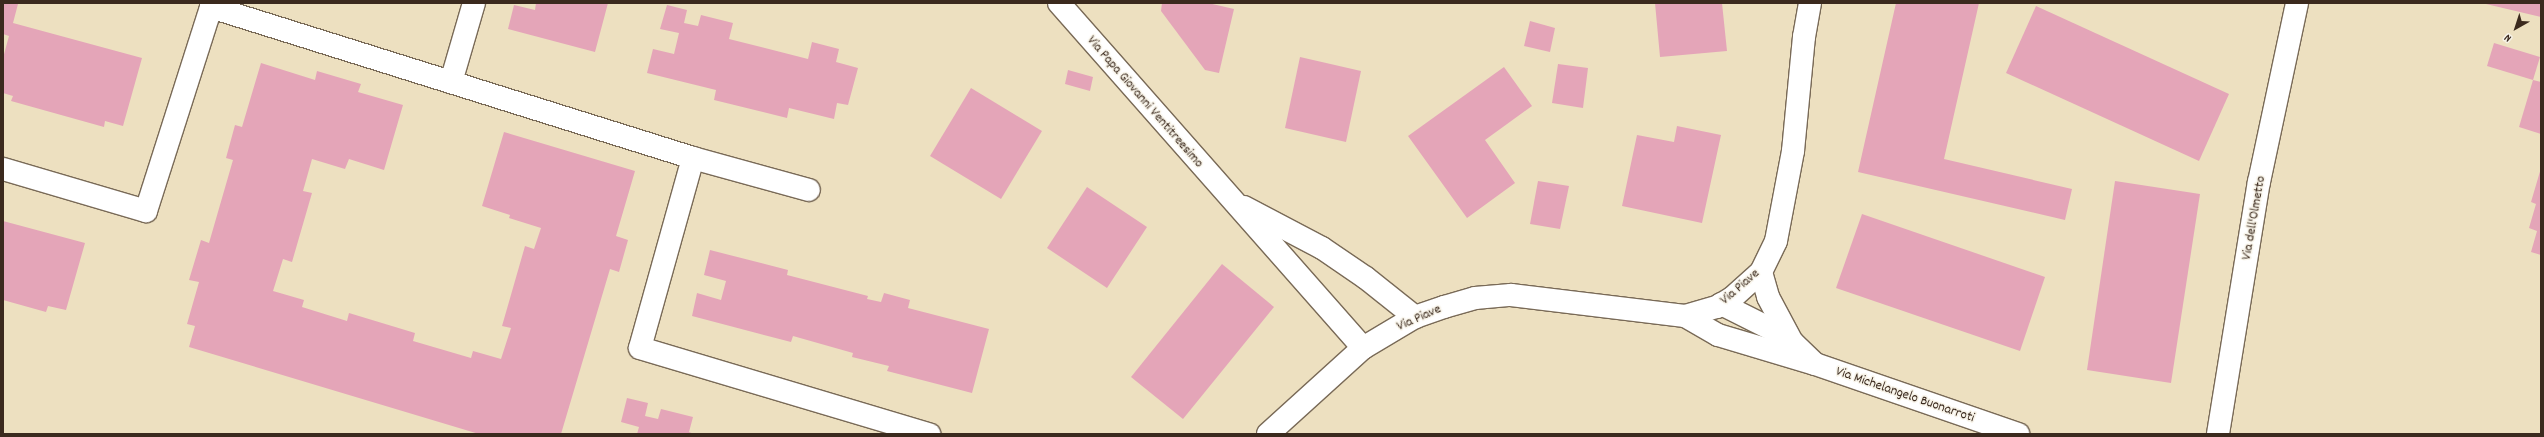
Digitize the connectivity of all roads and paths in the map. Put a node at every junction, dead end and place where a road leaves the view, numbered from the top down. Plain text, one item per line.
1 (474, 3) edge
2 (1059, 3) edge
3 (1810, 3) edge
4 (2297, 3) edge
5 (207, 4) edge
6 (451, 82) junction
7 (693, 158) junction
8 (3, 169) edge
9 (809, 190) dead end
10 (1230, 200) junction
11 (1760, 272) junction
12 (1721, 304) junction
13 (1685, 316) junction
14 (1415, 317) junction
15 (1793, 343) junction
16 (1363, 348) junction
17 (1815, 364) junction
18 (929, 434) edge
19 (1268, 434) edge
20 (2018, 434) edge
21 (2218, 434) edge

1 - 6 street
2 - 10 street, Via Papa Giovanni Ventitreesimo
3 - 11 street, Via Piave
4 - 21 street, Via dell'Olmetto
5 - 6 street
5 - 8 street
6 - 7 street
7 - 9 street
7 - 18 street
10 - 14 street, Via Papa Giovanni Ventitreesimo
10 - 16 street, Via Papa Giovanni Ventitreesimo
11 - 12 street, Via Piave
11 - 15 street, Via Michelangelo Buonarroti
12 - 13 street, Via Piave
12 - 15 street, Via Michelangelo Buonarroti
13 - 14 street, Via Piave
13 - 17 street, Via Michelangelo Buonarroti
14 - 16 street, Via Piave
15 - 17 street, Via Michelangelo Buonarroti
16 - 19 street, Via Piave
17 - 20 street, Via Michelangelo Buonarroti

